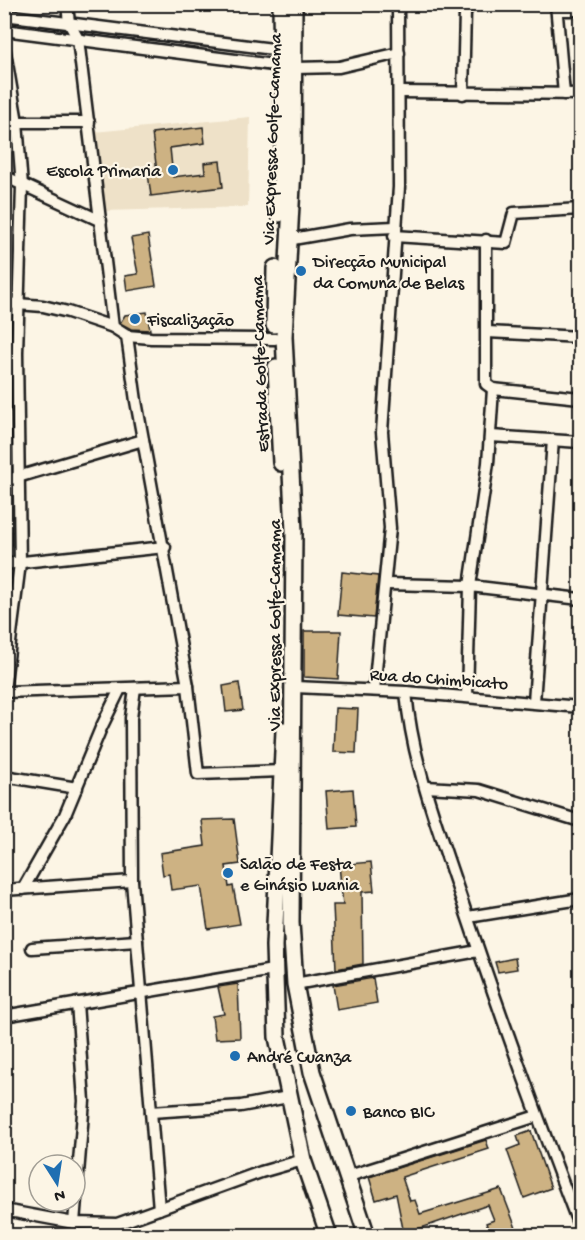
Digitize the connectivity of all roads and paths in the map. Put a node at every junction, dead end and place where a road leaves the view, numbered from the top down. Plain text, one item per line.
1 (67, 4) edge
2 (281, 4) edge
3 (294, 4) edge
4 (398, 4) edge
5 (471, 4) edge
6 (556, 8) edge
7 (580, 10) edge
8 (4, 15) edge
9 (69, 23) junction
10 (4, 30) edge
11 (78, 39) junction
12 (4, 46) edge
13 (281, 50) junction
14 (399, 53) junction
15 (288, 67) junction
16 (400, 92) junction
17 (463, 94) junction
18 (564, 94) junction
19 (580, 94) edge
20 (89, 122) junction
21 (17, 123) junction
22 (4, 176) edge
23 (22, 186) junction
24 (580, 209) edge
25 (101, 221) junction
26 (395, 231) junction
27 (287, 240) junction
28 (486, 240) junction
29 (4, 303) edge
30 (20, 304) junction
31 (113, 327) junction
32 (487, 332) junction
33 (128, 336) junction
34 (580, 337) edge
35 (275, 339) junction
36 (493, 389) junction
37 (580, 398) edge
38 (491, 436) junction
39 (143, 440) junction
40 (553, 440) junction
41 (580, 442) edge
42 (18, 476) junction
43 (4, 480) edge
44 (165, 547) junction
45 (20, 563) junction
46 (4, 564) edge
47 (386, 584) junction
48 (470, 586) junction
49 (543, 594) junction
50 (580, 599) edge
51 (286, 651) joint
52 (188, 686) junction
53 (295, 687) junction
54 (135, 688) junction
55 (120, 689) junction
56 (375, 690) junction
57 (4, 691) edge
58 (406, 692) junction
59 (467, 696) junction
60 (534, 702) junction
61 (580, 707) edge
62 (282, 771) junction
63 (4, 776) edge
64 (426, 787) junction
65 (77, 788) junction
66 (580, 821) edge
67 (132, 881) junction
68 (23, 889) junction
69 (4, 890) edge
70 (580, 899) edge
71 (468, 917) junction
72 (137, 941) junction
73 (32, 948) dead end
74 (478, 951) junction
75 (273, 970) junction
76 (295, 984) junction
77 (142, 991) junction
78 (77, 1003) junction
79 (4, 1016) edge
80 (288, 1097) junction
81 (150, 1112) junction
82 (537, 1116) junction
83 (303, 1160) junction
84 (346, 1177) junction
85 (159, 1209) junction
86 (4, 1210) edge
87 (74, 1223) junction
88 (580, 1228) edge
89 (329, 1236) edge
90 (367, 1236) edge

1 - 9 street
2 - 13 highway, Estrada Golfe-Camama
3 - 15 highway, Via Expressa Golfe-Camama
4 - 14 street
5 - 17 street
6 - 7 street
6 - 18 street
8 - 9 street
9 - 11 street
9 - 13 street
10 - 11 street
11 - 15 street
11 - 20 street
12 - 21 street
13 - 15 highway, Estrada Golfe-Camama
14 - 15 street
14 - 16 street
15 - 27 highway, Via Expressa Golfe-Camama
15 - 35 highway, Estrada Golfe-Camama
16 - 17 street
16 - 26 street
17 - 18 street
18 - 19 street
20 - 21 street
20 - 25 street
21 - 23 street
22 - 23 street
23 - 25 street
23 - 30 street
24 - 28 street
25 - 31 street
26 - 27 street
26 - 28 street
26 - 47 street
27 - 53 highway, Via Expressa Golfe-Camama
28 - 32 street
29 - 30 street
30 - 31 street
30 - 42 street
31 - 33 street
32 - 34 street
32 - 36 street
33 - 35 street
33 - 39 street
35 - 51 highway, Estrada Golfe-Camama
36 - 37 street
36 - 38 street
38 - 40 street
38 - 48 street
39 - 42 street
39 - 44 street
40 - 41 street
40 - 49 street
42 - 43 street
42 - 45 street
44 - 45 street
44 - 52 street
45 - 46 street
45 - 57 street
47 - 48 street
47 - 56 street
48 - 49 street
48 - 59 street
49 - 50 street
49 - 60 street
51 - 62 highway, Via Expressa Golfe-Camama
52 - 54 street
52 - 62 street
53 - 56 street, Rua do Chimbicato
53 - 76 highway, Via Expressa Golfe-Camama
54 - 55 street
54 - 67 street
55 - 57 street
55 - 65 street
56 - 58 street, Rua do Chimbicato
58 - 59 street, Rua do Chimbicato
58 - 64 street
59 - 60 street, Rua do Chimbicato
60 - 61 street, Rua do Chimbicato
62 - 75 highway, Via Expressa Golfe-Camama
63 - 65 street
64 - 66 street
64 - 71 street
65 - 68 street
67 - 68 street
67 - 72 street
68 - 69 street
70 - 71 street
71 - 74 street
72 - 73 street
72 - 77 street
74 - 76 street
74 - 82 street
75 - 77 street
75 - 80 highway, Via Expressa Golfe-Camama
76 - 84 highway, Via Expressa Golfe-Camama
77 - 78 street
77 - 81 street
78 - 79 street
78 - 87 street
80 - 81 street
80 - 83 highway, Via Expressa Golfe-Camama
81 - 85 street
82 - 84 street
82 - 88 street
83 - 85 street
83 - 89 highway, Via Expressa Golfe-Camama
84 - 90 highway, Via Expressa Golfe-Camama
85 - 87 street
86 - 87 street

